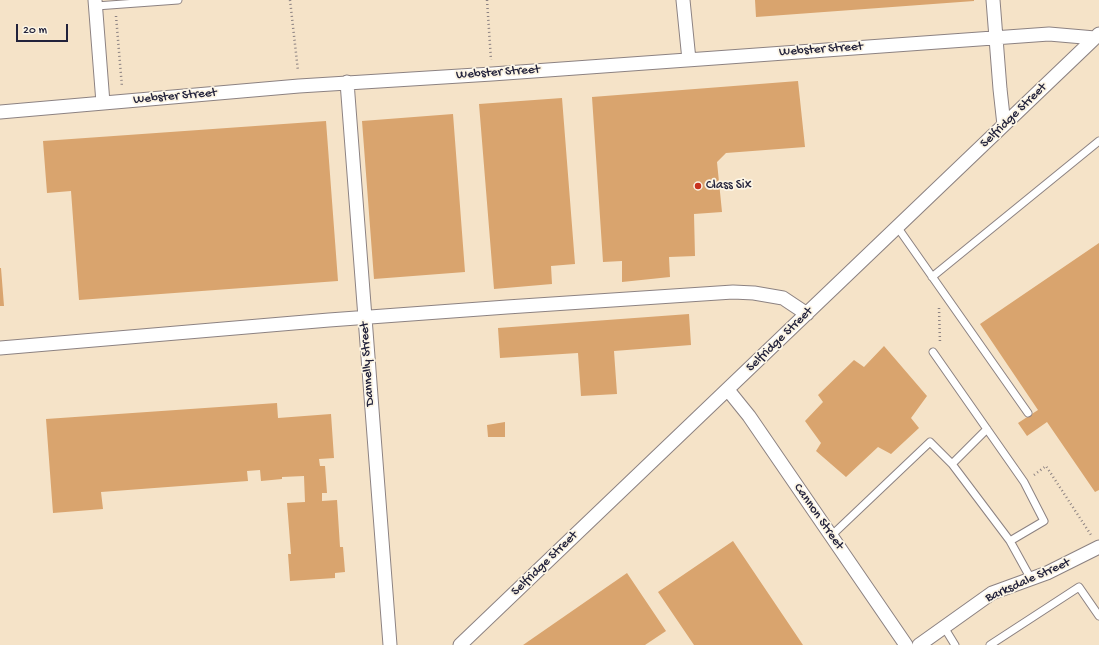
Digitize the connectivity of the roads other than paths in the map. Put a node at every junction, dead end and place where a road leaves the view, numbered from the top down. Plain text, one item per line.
1 (178, 0) edge
2 (683, 0) edge
3 (993, 0) edge
4 (96, 3) edge
5 (996, 38) junction
6 (1098, 39) edge
7 (689, 60) junction
8 (347, 82) junction
9 (103, 103) junction
10 (0, 112) edge
11 (1004, 126) junction
12 (1099, 141) edge
13 (898, 228) junction
14 (932, 277) junction
15 (806, 314) junction
16 (365, 318) junction
17 (0, 348) edge
18 (933, 352) dead end
19 (728, 390) junction
20 (1028, 413) dead end
21 (987, 429) junction
22 (952, 464) junction
23 (831, 536) junction
24 (1010, 541) junction
25 (1099, 547) edge
26 (1031, 579) junction
27 (1099, 616) edge
28 (944, 627) junction
29 (390, 645) edge
30 (460, 645) edge
31 (906, 645) edge
32 (919, 645) edge
33 (955, 645) edge
34 (990, 645) edge

1 - 4 lane
2 - 7 street
3 - 5 street
4 - 9 street
5 - 6 street, Webster Street
5 - 7 street, Webster Street
5 - 11 street
6 - 11 street, Selfridge Street
7 - 8 street, Webster Street
8 - 9 street, Webster Street
8 - 16 street, Dannelly Street
9 - 10 street, Webster Street
11 - 13 street, Selfridge Street
12 - 14 lane
13 - 14 lane
13 - 15 street, Selfridge Street
14 - 20 lane
15 - 16 street
15 - 19 street, Selfridge Street
16 - 17 street
16 - 29 street, Dannelly Street
18 - 21 lane
19 - 23 street, Cannon Street
19 - 30 street, Selfridge Street
21 - 22 lane
21 - 24 lane
22 - 23 lane
22 - 24 lane
23 - 31 street, Cannon Street
24 - 26 lane
25 - 26 street, Barksdale Street
26 - 28 street, Barksdale Street
27 - 34 lane
28 - 32 street, Barksdale Street
28 - 33 lane

